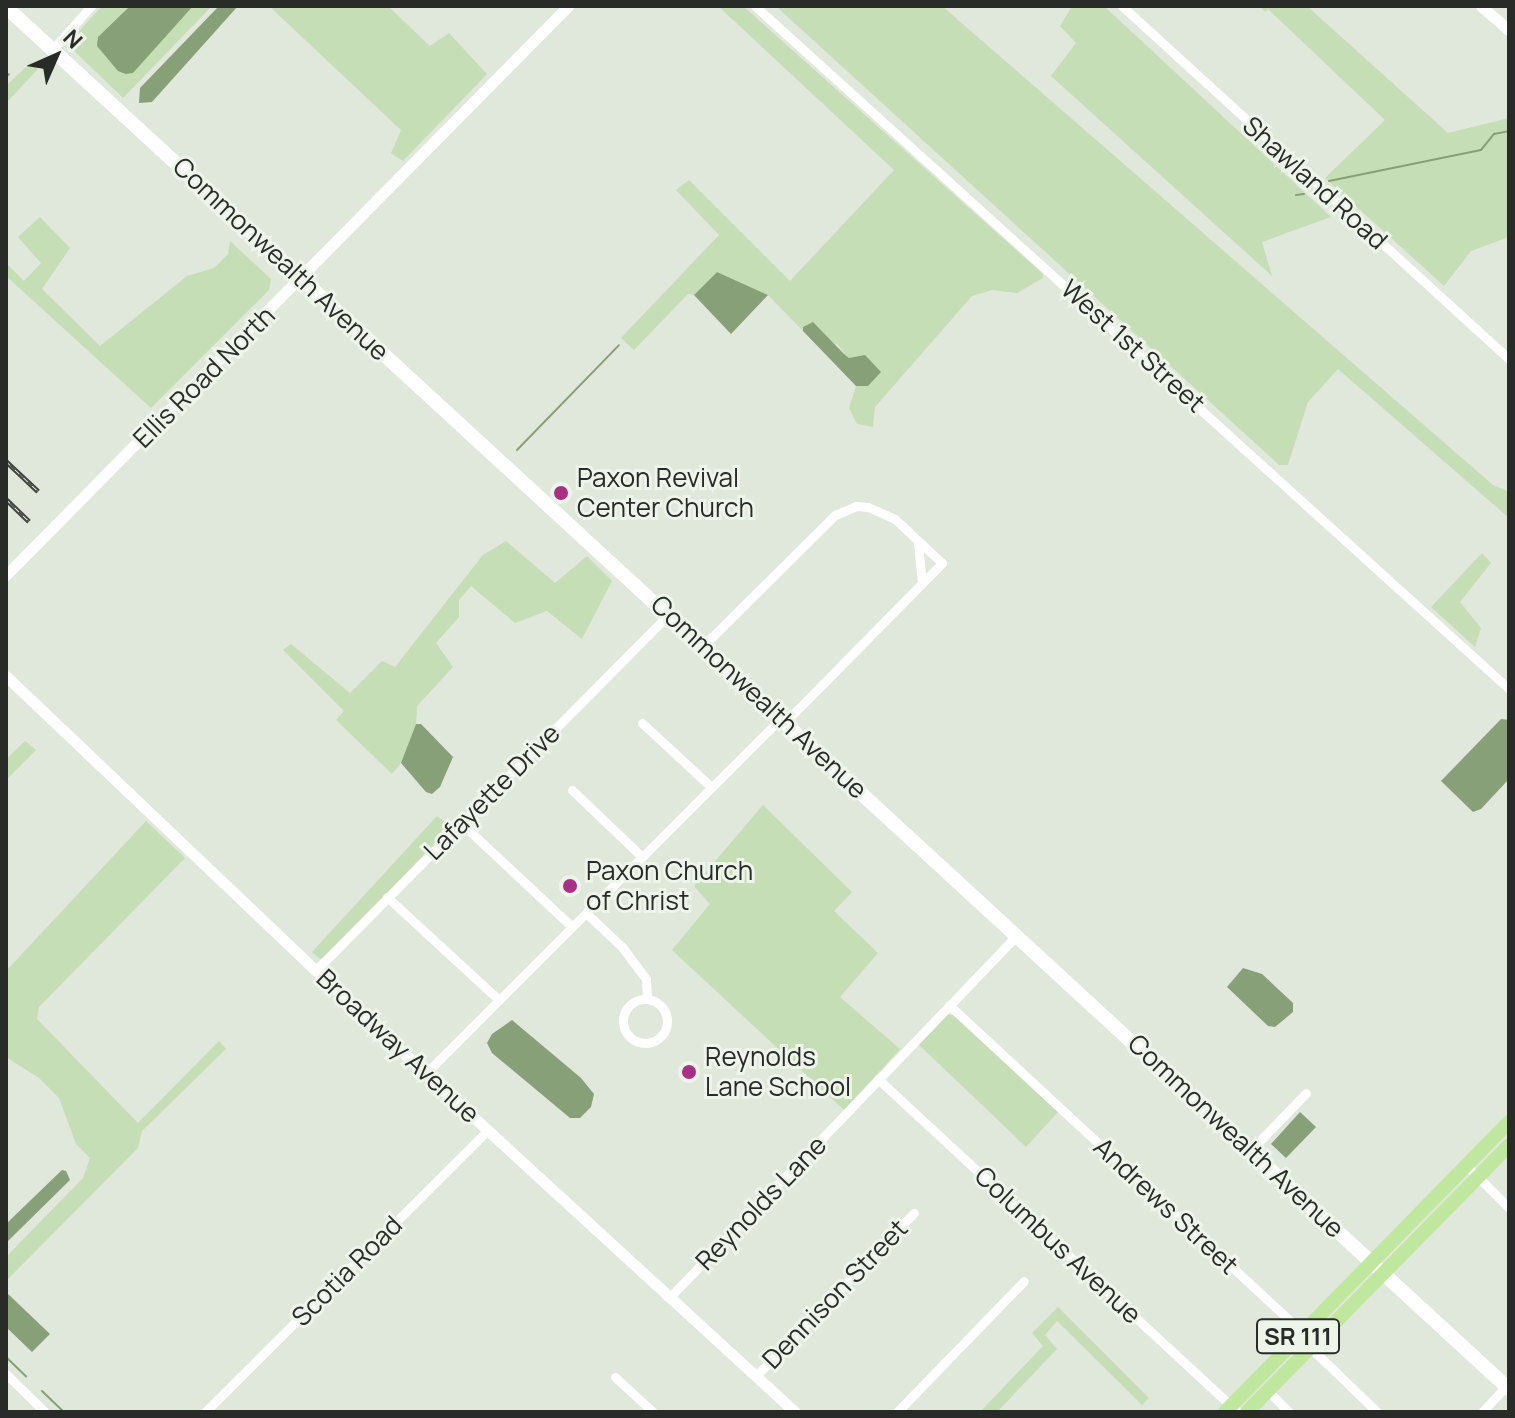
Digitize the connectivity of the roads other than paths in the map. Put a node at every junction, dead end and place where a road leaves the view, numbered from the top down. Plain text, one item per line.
1 (91, 6) edge
2 (568, 6) edge
3 (755, 6) edge
4 (1122, 6) edge
5 (1481, 6) edge
6 (6, 7) edge
7 (1509, 30) edge
8 (52, 50) junction
9 (301, 279) junction
10 (1509, 359) edge
11 (917, 540) junction
12 (6, 575) edge
13 (922, 583) junction
14 (669, 614) junction
15 (704, 645) junction
16 (6, 676) edge
17 (1509, 689) edge
18 (784, 719) junction
19 (642, 723) dead end
20 (711, 787) junction
21 (572, 790) dead end
22 (461, 823) junction
23 (642, 857) junction
24 (387, 897) junction
25 (586, 913) junction
26 (572, 927) junction
27 (1017, 935) junction
28 (316, 970) junction
29 (647, 998) junction
30 (499, 1000) junction
31 (949, 1005) junction
32 (426, 1073) junction
33 (878, 1079) junction
34 (1306, 1093) dead end
35 (1509, 1122) edge
36 (488, 1130) junction
37 (1509, 1145) edge
38 (1251, 1150) junction
39 (1466, 1165) junction
40 (1478, 1177) junction
41 (1509, 1208) edge
42 (914, 1213) dead end
43 (1371, 1261) junction
44 (1384, 1272) junction
45 (1024, 1281) dead end
46 (670, 1297) junction
47 (1306, 1339) junction
48 (6, 1374) edge
49 (756, 1376) junction
50 (615, 1377) dead end
51 (1256, 1380) junction
52 (1508, 1388) edge
53 (1268, 1391) junction
54 (1231, 1410) edge
55 (45, 1412) edge
56 (205, 1412) edge
57 (653, 1412) edge
58 (795, 1412) edge
59 (897, 1412) edge
60 (1247, 1412) edge
61 (1289, 1412) edge
62 (1377, 1412) edge
63 (1482, 1412) edge

1 - 8 street
2 - 9 street, Ellis Road North
3 - 17 street, West 1st Street
4 - 10 street, Shawland Road
5 - 7 street
6 - 8 main road, Commonwealth Avenue
8 - 9 main road, Commonwealth Avenue
9 - 12 street, Ellis Road North
9 - 14 main road, Commonwealth Avenue
11 - 13 street
11 - 13 street
11 - 15 street
13 - 18 street
14 - 15 main road, Commonwealth Avenue
14 - 22 street, Lafayette Drive
15 - 18 main road, Commonwealth Avenue
16 - 28 street, Broadway Avenue
18 - 20 street
18 - 27 main road, Commonwealth Avenue
19 - 20 street
20 - 23 street
21 - 23 street
22 - 24 street, Lafayette Drive
22 - 26 street
23 - 25 street
24 - 28 street, Lafayette Drive
24 - 30 street
25 - 26 street
25 - 29 street
26 - 30 street
27 - 31 street, Reynolds Lane
27 - 38 main road, Commonwealth Avenue
28 - 32 street, Broadway Avenue
29 - 29 street
30 - 32 street
31 - 33 street, Reynolds Lane
31 - 47 street, Andrews Street
32 - 36 street, Broadway Avenue
33 - 46 street, Reynolds Lane
33 - 54 street, Columbus Avenue
34 - 38 street
35 - 39 main road, SR 111
36 - 46 street, Broadway Avenue
36 - 56 street, Scotia Road
37 - 40 main road, SR 111
38 - 43 main road, Commonwealth Avenue
39 - 40 street
39 - 43 main road, SR 111
40 - 41 street
40 - 44 main road, SR 111
42 - 49 street, Dennison Street
43 - 44 main road, Commonwealth Avenue
43 - 47 main road, SR 111
44 - 47 main road, SR 111
44 - 52 main road, Commonwealth Avenue
45 - 59 street
46 - 49 street, Broadway Avenue
47 - 51 main road, SR 111
47 - 53 main road, SR 111
47 - 62 street, Andrews Street
48 - 55 street
49 - 58 street, Broadway Avenue
50 - 57 street
51 - 53 street
51 - 54 main road, SR 111
52 - 63 street
53 - 60 main road, SR 111
53 - 61 street

